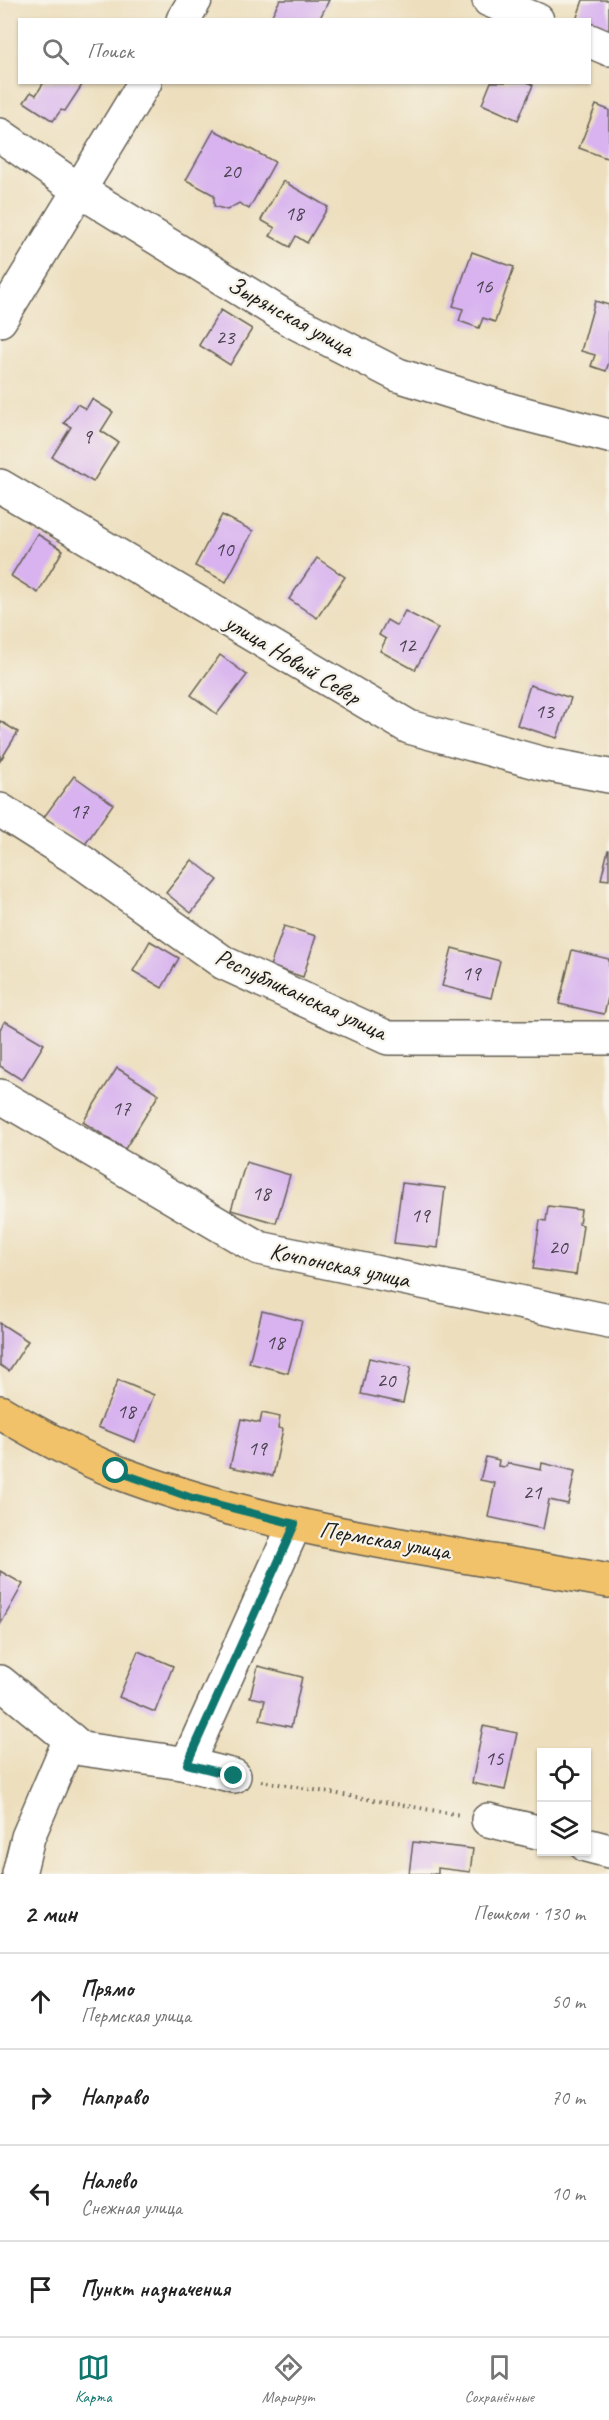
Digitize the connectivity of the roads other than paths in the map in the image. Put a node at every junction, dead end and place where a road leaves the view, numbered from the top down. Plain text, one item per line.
1 (195, 0) edge
2 (489, 0) edge
3 (184, 18) edge
4 (532, 18) edge
5 (591, 41) edge
6 (609, 49) edge
7 (144, 84) edge
8 (0, 135) edge
9 (80, 190) junction
10 (0, 320) edge
11 (609, 436) edge
12 (0, 486) edge
13 (609, 776) edge
14 (0, 810) edge
15 (609, 1038) edge
16 (0, 1096) edge
17 (609, 1321) edge
18 (0, 1412) edge
19 (295, 1524) junction
20 (609, 1581) edge
21 (0, 1682) edge
22 (70, 1739) junction
23 (187, 1764) junction
24 (234, 1776) road end
25 (488, 1820) road end
26 (537, 1832) edge
27 (591, 1846) edge
28 (609, 1851) edge
29 (19, 1874) edge

1 - 3 street
2 - 4 street
5 - 6 street
7 - 9 street
8 - 9 street, Зырянская улица
9 - 10 street
9 - 11 street, Зырянская улица
12 - 13 street, улица Новый Север
14 - 15 street, Республиканская улица
16 - 17 street, Кочпонская улица
18 - 19 main road, Пермская улица
19 - 20 main road, Пермская улица
19 - 23 street
21 - 22 street
22 - 23 street
22 - 29 street
23 - 24 street
25 - 26 street
27 - 28 street

